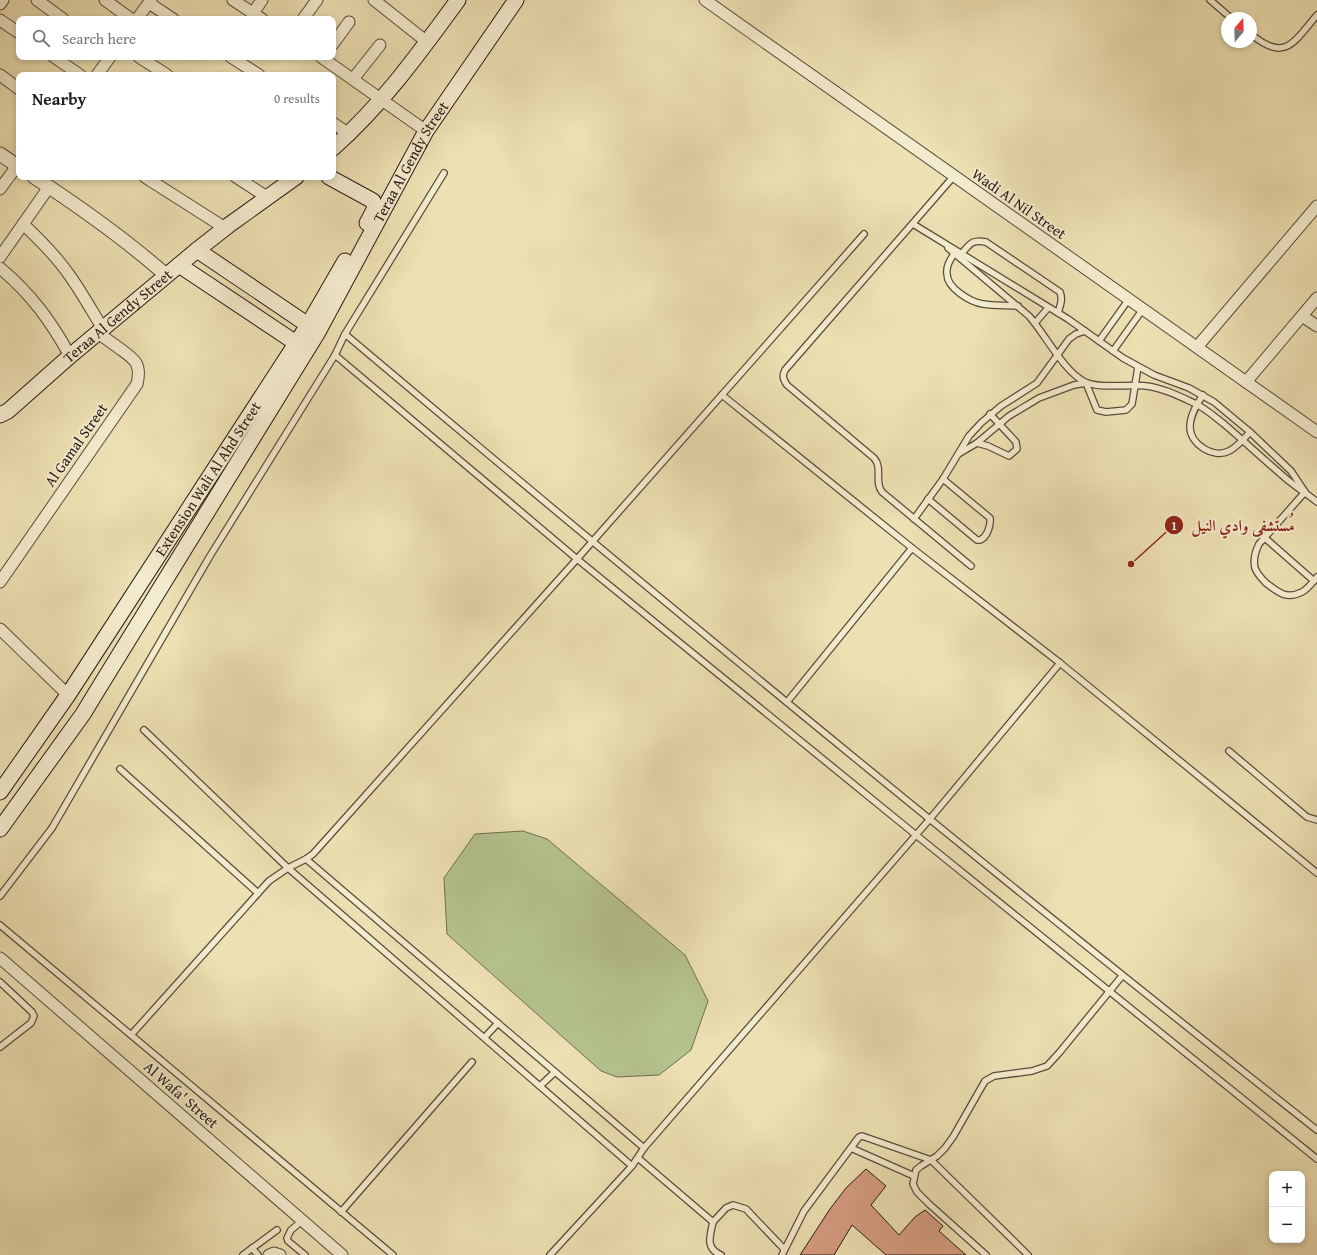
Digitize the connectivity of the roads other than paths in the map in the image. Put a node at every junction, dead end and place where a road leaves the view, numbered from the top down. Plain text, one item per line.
1 (37, 0) edge
2 (105, 0) edge
3 (233, 0) edge
4 (262, 0) edge
5 (317, 0) edge
6 (374, 0) edge
7 (458, 0) edge
8 (516, 0) edge
9 (705, 0) edge
10 (1210, 0) edge
11 (150, 2) edge
12 (1225, 12) edge
13 (1317, 15) edge
14 (59, 16) edge
15 (127, 16) edge
16 (139, 16) edge
17 (169, 16) edge
18 (258, 16) edge
19 (305, 16) edge
20 (0, 20) edge
21 (349, 22) dead end
22 (16, 31) edge
23 (1257, 39) edge
24 (336, 40) edge
25 (427, 42) junction
26 (380, 45) dead end
27 (58, 60) edge
28 (108, 60) edge
29 (144, 60) edge
30 (236, 60) edge
31 (326, 60) edge
32 (76, 72) edge
33 (99, 72) edge
34 (162, 72) edge
35 (254, 72) edge
36 (0, 75) edge
37 (353, 79) junction
38 (16, 87) edge
39 (383, 99) junction
40 (336, 125) edge
41 (426, 132) junction
42 (349, 134) junction
43 (336, 145) edge
44 (0, 154) edge
45 (16, 165) edge
46 (16, 169) edge
47 (444, 173) dead end
48 (954, 176) junction
49 (38, 180) edge
50 (149, 180) edge
51 (241, 180) edge
52 (292, 180) edge
53 (334, 180) edge
54 (49, 187) junction
55 (0, 189) edge
56 (267, 197) junction
57 (381, 206) junction
58 (1317, 206) edge
59 (23, 224) junction
60 (913, 224) junction
61 (224, 228) junction
62 (864, 234) dead end
63 (944, 243) junction
64 (197, 250) junction
65 (954, 254) junction
66 (962, 254) junction
67 (0, 258) edge
68 (179, 265) junction
69 (0, 268) edge
70 (166, 275) junction
71 (1317, 298) edge
72 (1129, 299) junction
73 (1018, 306) junction
74 (1048, 308) junction
75 (1143, 309) junction
76 (1058, 313) junction
77 (1302, 316) junction
78 (1035, 322) junction
79 (1317, 326) edge
80 (313, 329) junction
81 (100, 331) junction
82 (1085, 331) junction
83 (344, 334) junction
84 (1099, 341) junction
85 (296, 343) junction
86 (1197, 347) junction
87 (1113, 351) junction
88 (335, 355) junction
89 (1058, 355) junction
90 (70, 356) junction
91 (1138, 367) junction
92 (1246, 382) junction
93 (1086, 383) junction
94 (1135, 385) junction
95 (1203, 395) junction
96 (722, 396) junction
97 (1197, 404) junction
98 (3, 411) edge
99 (990, 414) junction
100 (999, 424) junction
101 (1250, 432) junction
102 (1317, 432) edge
103 (1243, 440) junction
104 (977, 443) junction
105 (958, 455) junction
106 (943, 479) junction
107 (1305, 492) junction
108 (928, 499) junction
109 (1317, 502) edge
110 (914, 519) junction
111 (1265, 538) junction
112 (592, 542) junction
113 (912, 548) junction
114 (577, 559) junction
115 (971, 566) dead end
116 (1315, 579) edge
117 (0, 582) edge
118 (0, 629) edge
119 (1060, 663) junction
120 (68, 695) junction
121 (788, 702) junction
122 (144, 730) dead end
123 (1229, 751) dead end
124 (120, 769) dead end
125 (0, 792) edge
126 (929, 820) junction
127 (1317, 820) edge
128 (0, 829) edge
129 (916, 835) junction
130 (306, 859) junction
131 (288, 868) junction
132 (1317, 873) edge
133 (258, 893) junction
134 (0, 896) edge
135 (0, 925) edge
136 (0, 958) edge
137 (1122, 976) junction
138 (0, 982) edge
139 (1109, 991) junction
140 (498, 1023) junction
141 (131, 1036) junction
142 (485, 1037) junction
143 (0, 1047) edge
144 (472, 1062) dead end
145 (555, 1072) junction
146 (540, 1086) junction
147 (1317, 1130) edge
148 (644, 1148) junction
149 (851, 1148) junction
150 (638, 1158) junction
151 (1317, 1159) edge
152 (931, 1160) junction
153 (632, 1166) junction
154 (914, 1176) junction
155 (341, 1212) junction
156 (302, 1221) junction
157 (713, 1222) junction
158 (276, 1230) dead end
159 (252, 1248) junction
160 (783, 1252) edge
161 (243, 1255) edge
162 (258, 1255) edge
163 (269, 1255) edge
164 (280, 1255) edge
165 (305, 1255) edge
166 (342, 1255) edge
167 (393, 1255) edge
168 (550, 1255) edge
169 (721, 1255) edge
170 (986, 1255) edge
171 (1028, 1255) edge

1 - 14 street
2 - 15 street
3 - 18 street
4 - 18 street
5 - 19 street
6 - 25 street
7 - 25 main road
8 - 41 main road, Teraa Al Gendy Street
9 - 48 street, Wadi Al Nil Street
10 - 12 lane
11 - 16 street
11 - 17 street
13 - 23 lane
20 - 22 street
21 - 24 street
25 - 39 main road
26 - 37 street
27 - 32 street
28 - 33 street
29 - 34 street
30 - 35 street
31 - 37 street
36 - 38 street
37 - 39 street
39 - 41 street
39 - 42 main road
40 - 42 street
41 - 57 main road, Teraa Al Gendy Street
42 - 43 main road
44 - 45 street
46 - 55 street
47 - 83 lane
48 - 60 lane
48 - 72 street, Wadi Al Nil Street
49 - 54 street
50 - 61 street
51 - 56 street
52 - 56 main road, Teraa Al Gendy Street
53 - 57 main road
54 - 59 street
54 - 70 street
56 - 61 main road, Teraa Al Gendy Street
57 - 80 main road, Teraa Al Gendy Street
58 - 86 street
59 - 67 street
59 - 81 street
60 - 63 lane
60 - 110 lane
61 - 64 main road, Teraa Al Gendy Street
62 - 96 lane
63 - 65 lane
63 - 66 lane
64 - 68 main road, Teraa Al Gendy Street
64 - 80 main road
65 - 73 lane
65 - 73 lane
66 - 74 lane
66 - 76 lane
68 - 70 main road, Teraa Al Gendy Street
68 - 85 main road
69 - 90 street
70 - 81 main road, Teraa Al Gendy Street
71 - 77 street
72 - 75 street, Wadi Al Nil Street
72 - 84 lane
73 - 78 lane
74 - 76 lane
74 - 78 lane
75 - 86 street, Wadi Al Nil Street
75 - 87 lane
76 - 82 lane
77 - 79 street
77 - 92 street
78 - 89 lane
80 - 85 main road, Extension Wali Al Ahd Street
80 - 128 main road, Extension Wali Al Ahd Street
81 - 90 main road, Teraa Al Gendy Street
81 - 117 street, Al Gamal Street
82 - 84 lane
82 - 89 lane
83 - 88 lane
83 - 112 lane
84 - 87 lane
85 - 120 main road, Extension Wali Al Ahd Street
86 - 92 street, Wadi Al Nil Street
87 - 91 lane
88 - 114 lane
88 - 134 lane
89 - 93 lane
89 - 99 lane
90 - 98 main road, Teraa Al Gendy Street
91 - 94 lane
91 - 95 lane
92 - 102 street, Wadi Al Nil Street
93 - 94 lane
93 - 94 lane
93 - 100 lane
94 - 97 lane
95 - 97 lane
95 - 101 lane
96 - 112 lane
96 - 113 lane
97 - 103 lane
97 - 103 lane
99 - 100 lane
99 - 105 lane
100 - 104 lane
100 - 104 lane
101 - 103 lane
101 - 107 lane
103 - 107 lane
104 - 105 lane
105 - 106 lane
106 - 108 lane
106 - 108 lane
107 - 109 lane
107 - 111 lane
108 - 110 lane
110 - 115 lane
111 - 116 lane
111 - 116 lane
112 - 114 lane
112 - 121 lane
113 - 119 lane
113 - 121 lane
114 - 129 lane
114 - 130 lane
118 - 120 street
119 - 126 lane
119 - 132 lane
120 - 125 main road, Extension Wali Al Ahd Street
121 - 126 lane
122 - 131 lane
123 - 127 lane
124 - 133 lane
126 - 129 lane
126 - 137 lane
129 - 139 lane
129 - 148 lane
130 - 131 lane
130 - 140 lane
131 - 133 lane
131 - 142 lane
133 - 141 lane
135 - 141 lane
136 - 156 street, Al Wafa' Street
137 - 139 lane
137 - 147 lane
138 - 143 lane
139 - 151 lane
139 - 152 lane
140 - 142 lane
140 - 145 lane
141 - 155 lane
142 - 146 lane
144 - 155 lane
145 - 146 lane
145 - 148 lane
146 - 153 lane
148 - 150 lane
149 - 152 lane
149 - 154 lane
149 - 160 lane
150 - 153 lane
150 - 157 lane
152 - 154 lane
152 - 171 lane
153 - 168 lane
154 - 170 lane
155 - 167 lane
156 - 165 lane
156 - 166 street, Al Wafa' Street
157 - 160 lane
157 - 169 lane
158 - 159 lane
159 - 161 lane
159 - 162 lane
163 - 164 street

